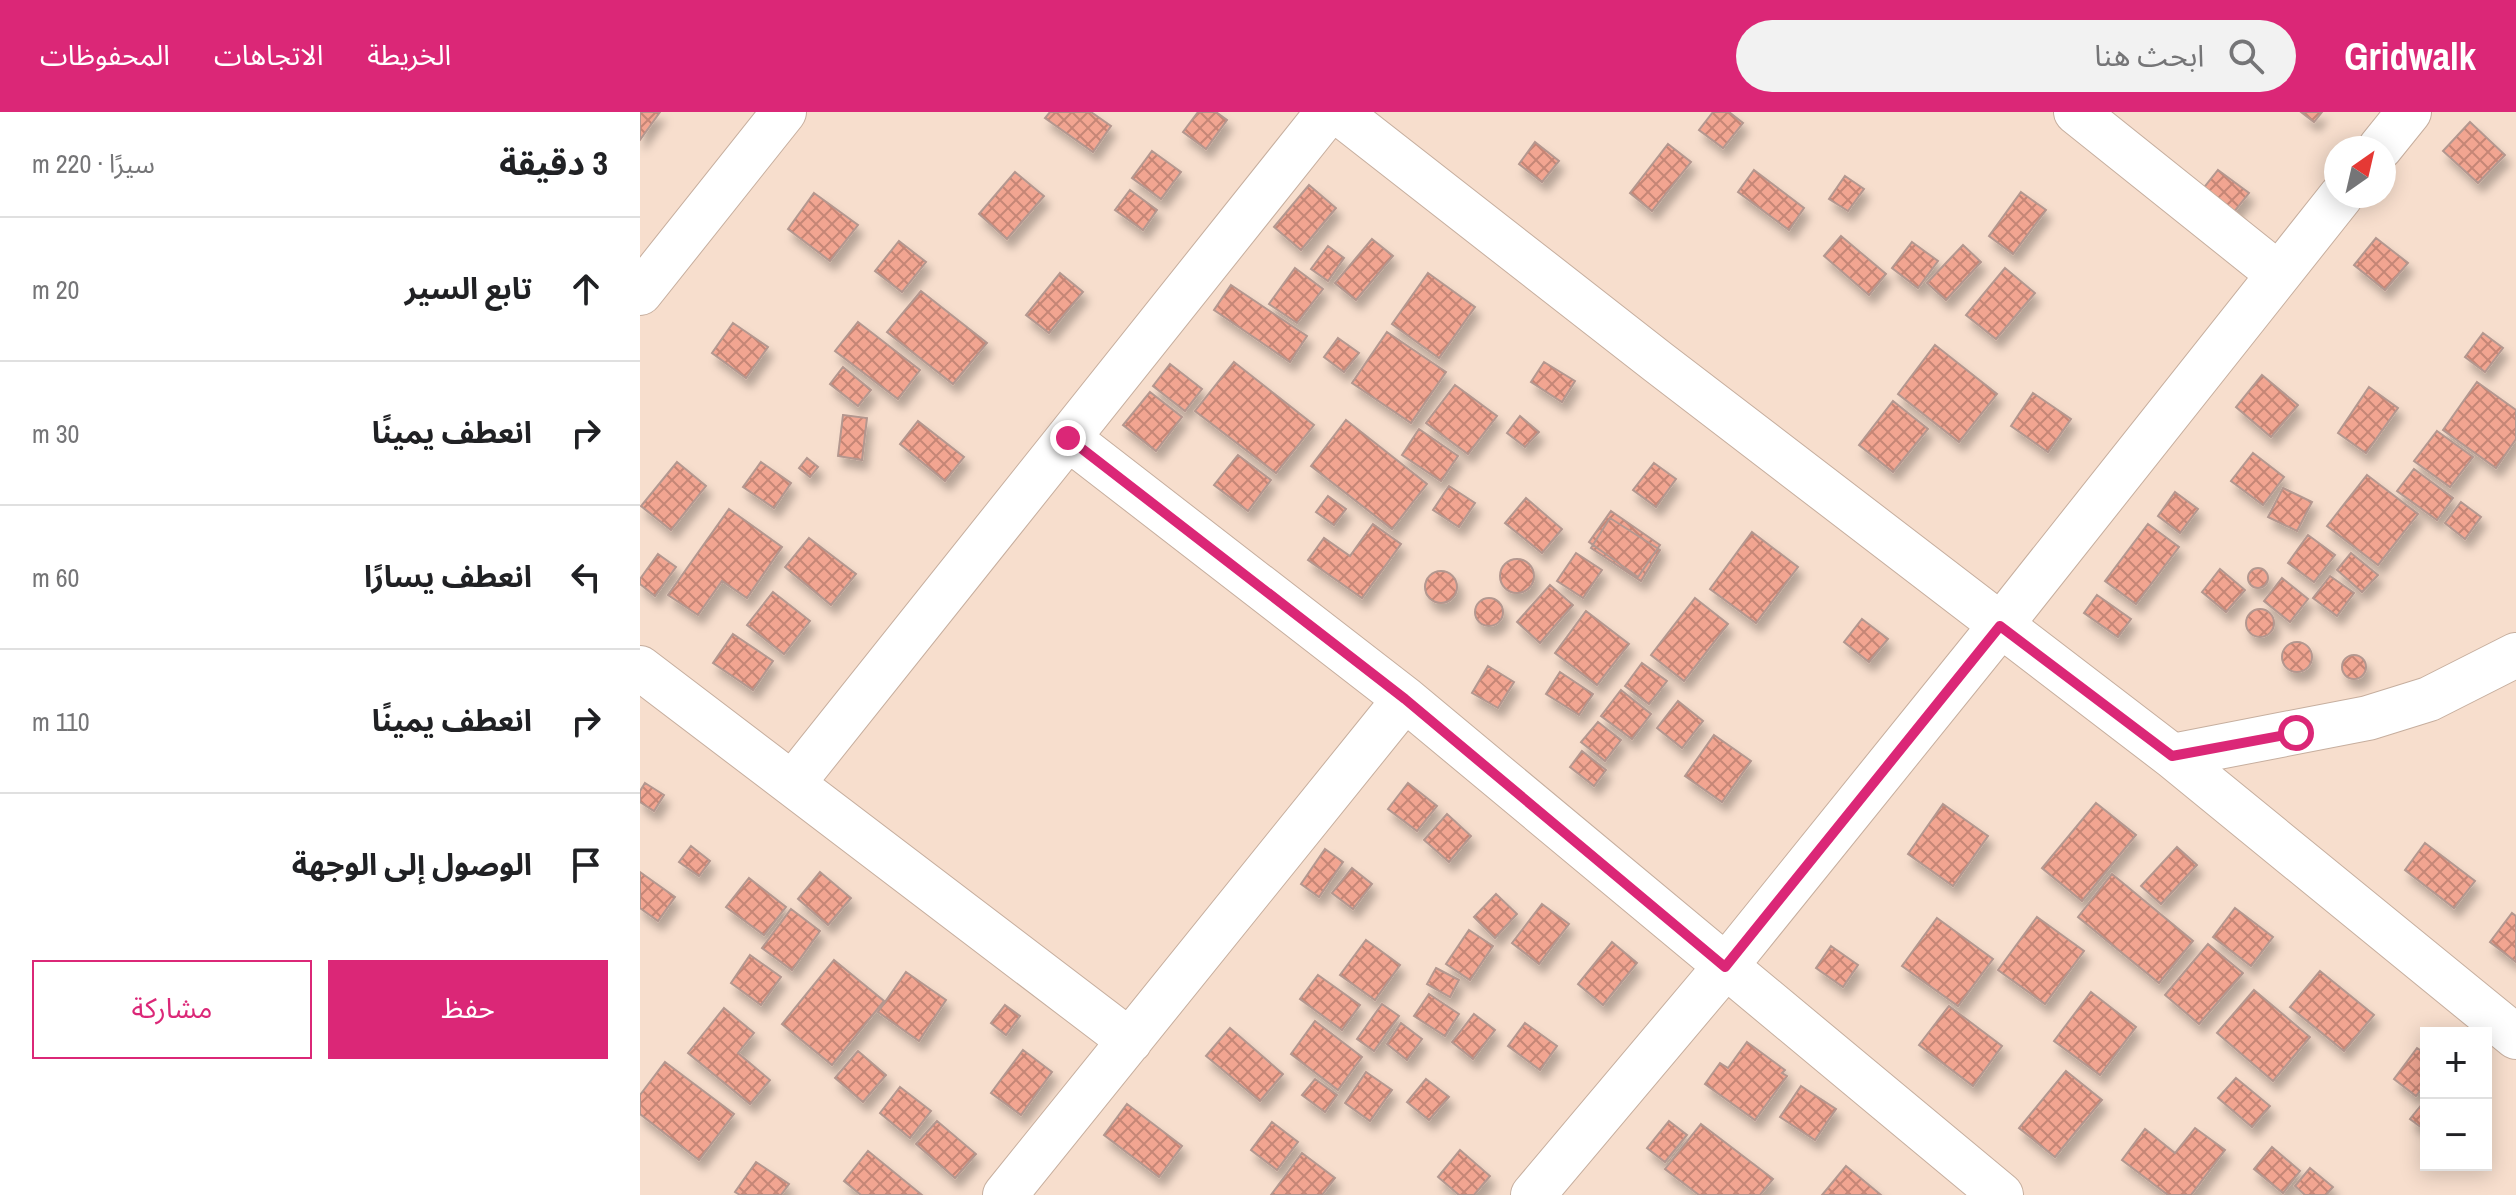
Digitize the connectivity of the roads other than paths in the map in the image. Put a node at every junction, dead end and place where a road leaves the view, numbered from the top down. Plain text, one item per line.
1 (784, 112) edge
2 (1328, 112) edge
3 (1338, 112) edge
4 (2076, 112) edge
5 (2409, 112) edge
6 (2390, 136) edge
7 (2331, 208) edge
8 (2277, 273) junction
9 (640, 293) edge
10 (1068, 438) junction
11 (2000, 626) junction
12 (2516, 655) edge
13 (640, 668) edge
14 (1405, 699) junction
15 (2172, 756) junction
16 (793, 783) junction
17 (1725, 967) junction
18 (2516, 1037) edge
19 (1130, 1041) junction
20 (1005, 1195) edge
21 (1533, 1195) edge
22 (2001, 1195) edge

1 - 9 street
2 - 10 street
3 - 11 street
4 - 8 street
5 - 6 street
7 - 8 street
8 - 11 street
10 - 14 street
10 - 16 street
11 - 15 street
11 - 17 street
12 - 15 street
13 - 16 street
14 - 17 street
14 - 19 street
15 - 18 street
16 - 19 street
17 - 21 street
17 - 22 street
19 - 20 street

